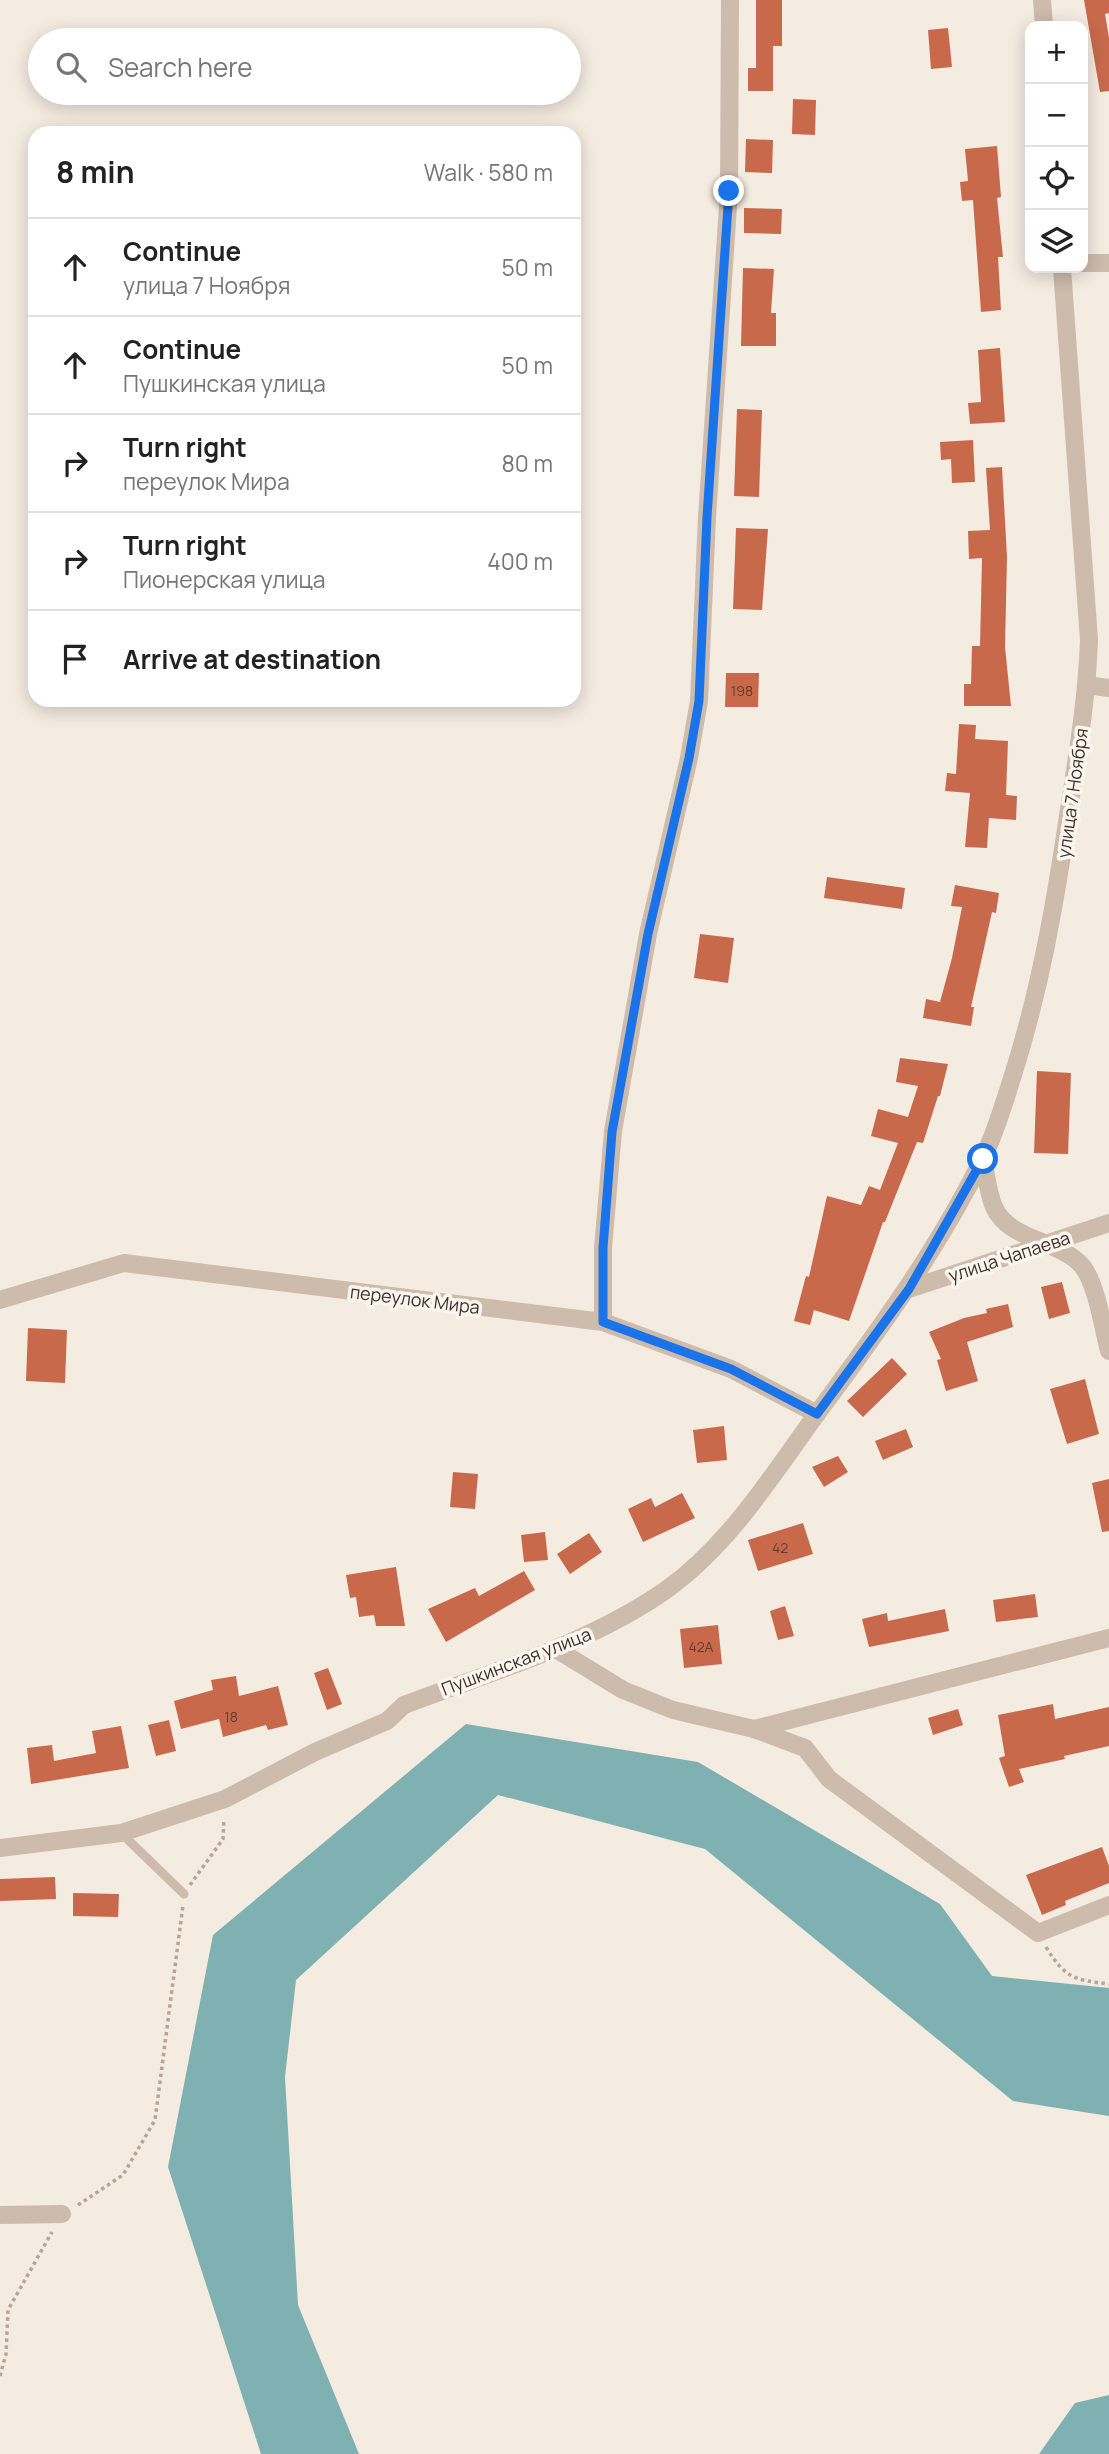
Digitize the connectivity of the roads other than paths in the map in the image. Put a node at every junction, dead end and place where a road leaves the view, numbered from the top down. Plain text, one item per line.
1 (730, 0) edge
2 (1042, 0) edge
3 (1044, 21) edge
4 (1088, 263) edge
5 (1109, 263) edge
6 (1062, 273) edge
7 (1087, 685) junction
8 (1109, 688) edge
9 (983, 1159) junction
10 (1109, 1223) edge
11 (1049, 1244) junction
12 (909, 1289) junction
13 (0, 1300) edge
14 (603, 1322) junction
15 (1109, 1351) edge
16 (817, 1414) junction
17 (1109, 1638) edge
18 (556, 1649) junction
19 (754, 1729) junction
20 (121, 1833) junction
21 (0, 1848) edge
22 (184, 1894) road end
23 (1109, 1905) edge
24 (62, 2214) road end
25 (0, 2215) edge

1 - 14 street
2 - 3 street
4 - 5 street
6 - 7 street, улица 7 Ноября
7 - 8 street
7 - 9 street, улица 7 Ноября
9 - 11 street
9 - 12 street, улица 7 Ноября
10 - 11 street, улица Чапаева
11 - 12 street, улица Чапаева
11 - 15 street
12 - 16 street, Пушкинская улица
13 - 14 street, переулок Мира
14 - 16 street, переулок Мира
16 - 18 street, Пушкинская улица
17 - 19 street
18 - 19 street
18 - 20 street, Пушкинская улица
19 - 23 street
20 - 21 street, Пушкинская улица
20 - 22 lane
24 - 25 street

